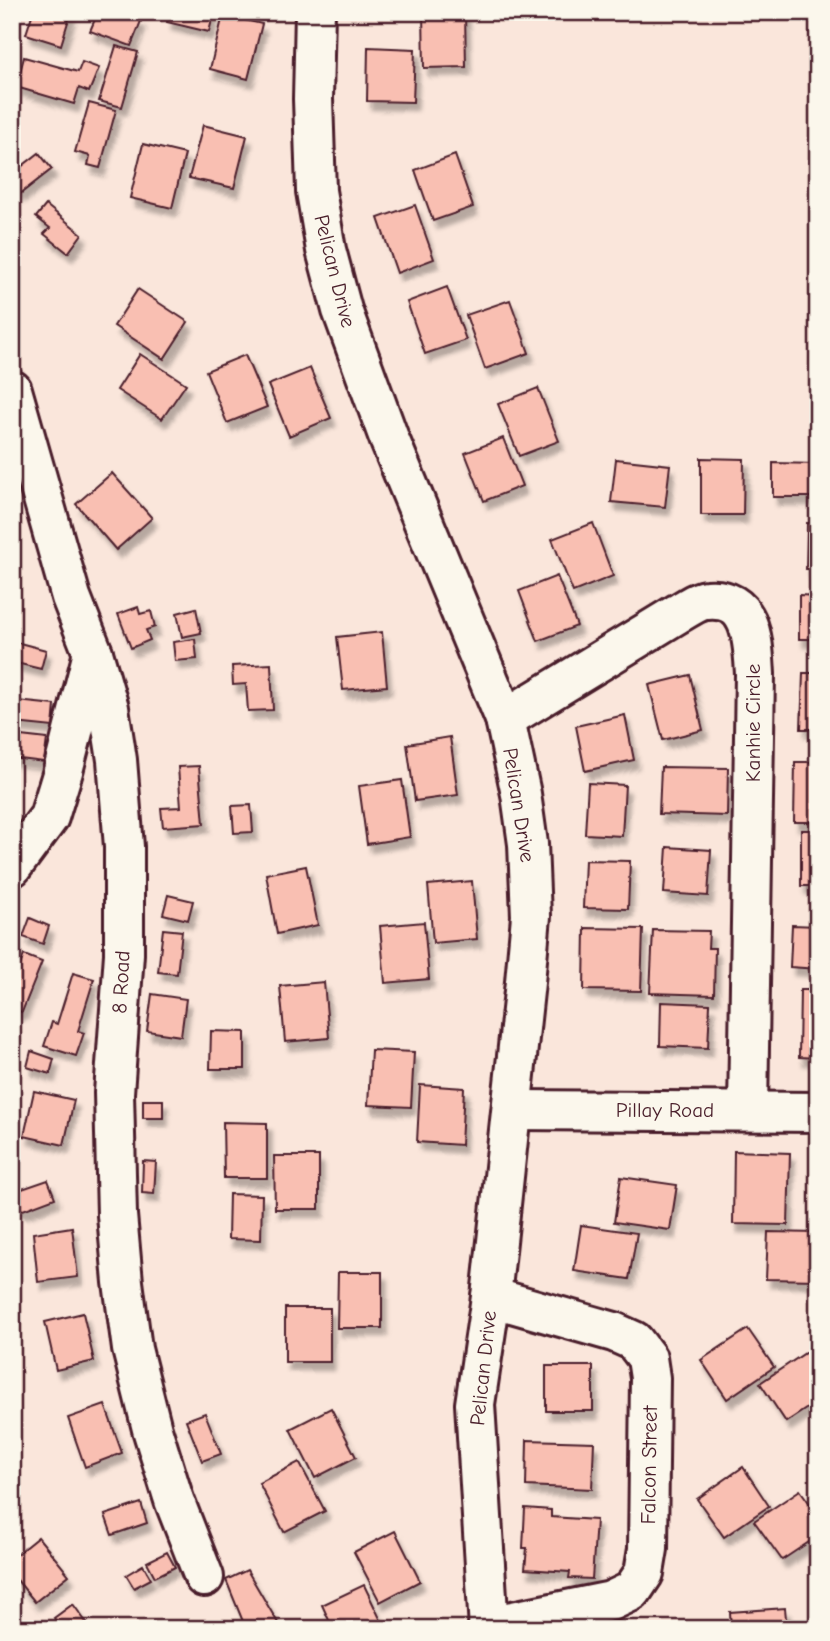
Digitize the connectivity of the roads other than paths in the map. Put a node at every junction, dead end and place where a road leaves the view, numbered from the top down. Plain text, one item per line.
1 (315, 12) edge
2 (12, 390) edge
3 (93, 653) junction
4 (505, 719) junction
5 (12, 867) edge
6 (513, 1110) junction
7 (748, 1110) junction
8 (818, 1112) edge
9 (491, 1297) junction
10 (204, 1577) dead end
11 (489, 1627) edge

1 - 4 street, Pelican Drive
2 - 3 street, 8 Road
3 - 5 street
3 - 10 street, 8 Road
4 - 6 street, Pelican Drive
4 - 7 street, Kanhie Circle
6 - 7 street, Pillay Road
6 - 9 street, Pelican Drive
7 - 8 street, Pillay Road
9 - 11 street, Pelican Drive
9 - 11 street, Falcon Street

